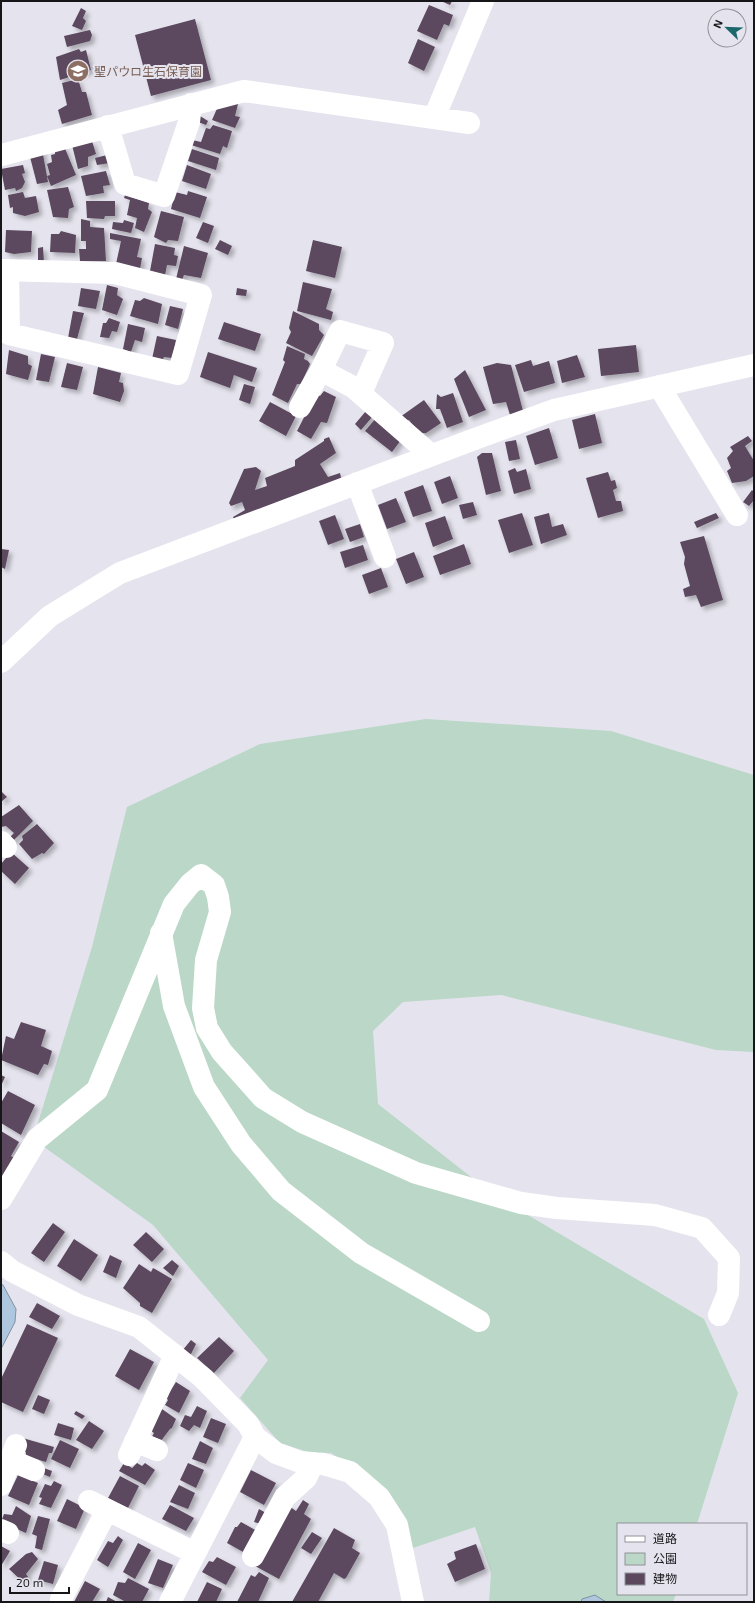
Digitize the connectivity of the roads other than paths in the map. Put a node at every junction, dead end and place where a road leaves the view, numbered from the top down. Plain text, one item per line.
1 (483, 1) edge
2 (191, 104) junction
3 (434, 118) junction
4 (469, 123) dead end
5 (108, 126) junction
6 (1, 155) edge
7 (4, 270) edge
8 (754, 365) edge
9 (321, 370) junction
10 (659, 386) junction
11 (361, 394) junction
12 (300, 407) dead end
13 (431, 455) junction
14 (357, 483) junction
15 (737, 515) dead end
16 (385, 557) dead end
17 (1, 662) edge
18 (161, 933) junction
19 (1, 1199) edge
20 (1, 1262) edge
21 (718, 1315) dead end
22 (479, 1321) dead end
23 (175, 1355) junction
24 (255, 1437) junction
25 (156, 1450) dead end
26 (313, 1463) junction
27 (34, 1470) dead end
28 (1, 1484) edge
29 (196, 1553) junction
30 (253, 1556) dead end
31 (61, 1599) dead end
32 (170, 1602) edge
33 (413, 1602) edge

1 - 3 street
2 - 3 street
2 - 5 street
2 - 5 street
3 - 4 street
5 - 6 street
7 - 7 street
8 - 10 street
9 - 11 street
9 - 11 street
9 - 12 street
10 - 13 street
10 - 15 street
11 - 13 street
13 - 14 street
14 - 16 street
14 - 17 street
18 - 19 street
18 - 21 street
18 - 22 street
20 - 23 street
23 - 24 street
23 - 25 street
24 - 26 street
24 - 29 street
26 - 30 street
26 - 33 street
27 - 28 street
29 - 31 street
29 - 32 street

